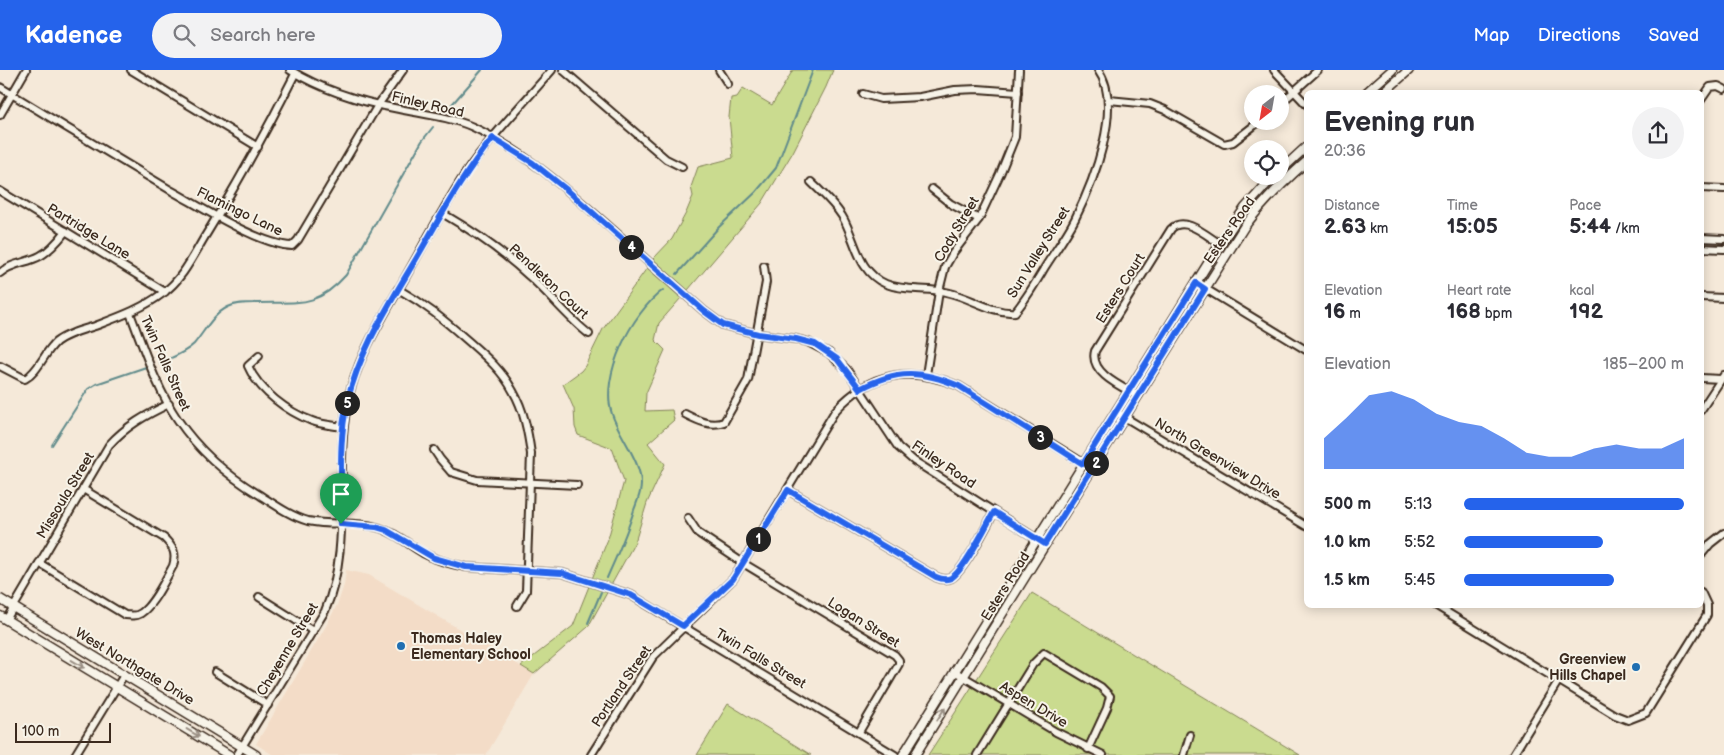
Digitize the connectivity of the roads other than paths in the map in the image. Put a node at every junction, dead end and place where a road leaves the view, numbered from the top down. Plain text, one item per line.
1 (26, 70) edge
2 (131, 70) edge
3 (403, 70) edge
4 (552, 70) edge
5 (564, 70) edge
6 (719, 70) edge
7 (1019, 70) edge
8 (1098, 70) edge
9 (1274, 70) edge
10 (1318, 70) edge
11 (1392, 70) edge
12 (1406, 71) edge
13 (292, 72) edge
14 (728, 84) dead end
15 (0, 87) edge
16 (1724, 89) edge
17 (1369, 90) edge
18 (1386, 90) edge
19 (1295, 91) junction
20 (1018, 92) junction
21 (12, 94) junction
22 (863, 94) dead end
23 (1289, 96) edge
24 (1704, 96) edge
25 (1108, 100) junction
26 (1304, 102) edge
27 (378, 105) junction
28 (0, 114) edge
29 (1248, 130) edge
30 (493, 138) junction
31 (258, 147) junction
32 (1304, 149) edge
33 (1289, 163) edge
34 (1304, 164) edge
35 (682, 167) dead end
36 (811, 182) dead end
37 (1266, 185) edge
38 (1704, 188) edge
39 (932, 189) dead end
40 (1724, 189) edge
41 (0, 191) edge
42 (442, 213) junction
43 (217, 217) junction
44 (979, 219) junction
45 (66, 231) junction
46 (1704, 238) edge
47 (1724, 239) edge
48 (1220, 244) junction
49 (1704, 248) edge
50 (1724, 249) edge
51 (764, 266) dead end
52 (0, 274) edge
53 (1196, 283) junction
54 (398, 289) junction
55 (1205, 289) junction
56 (939, 291) junction
57 (165, 292) junction
58 (1704, 297) edge
59 (1724, 298) edge
60 (130, 313) junction
61 (589, 334) dead end
62 (758, 334) junction
63 (1304, 349) edge
64 (259, 356) dead end
65 (0, 366) edge
66 (926, 375) junction
67 (1722, 377) edge
68 (1704, 378) edge
69 (860, 389) junction
70 (1129, 391) junction
71 (1138, 396) junction
72 (169, 404) junction
73 (1704, 405) edge
74 (1116, 412) junction
75 (684, 414) dead end
76 (1125, 417) junction
77 (343, 427) junction
78 (434, 450) dead end
79 (1083, 464) junction
80 (1092, 469) junction
81 (529, 484) junction
82 (577, 485) dead end
83 (83, 489) junction
84 (788, 490) junction
85 (994, 512) junction
86 (688, 518) dead end
87 (341, 524) junction
88 (1304, 525) edge
89 (1724, 533) edge
90 (1036, 539) junction
91 (1045, 544) junction
92 (1704, 551) edge
93 (39, 563) junction
94 (743, 563) junction
95 (526, 571) junction
96 (259, 597) dead end
97 (1704, 598) edge
98 (0, 599) edge
99 (517, 606) dead end
100 (13, 607) junction
101 (1440, 608) edge
102 (3, 618) edge
103 (683, 626) junction
104 (313, 631) junction
105 (954, 671) junction
106 (215, 672) dead end
107 (124, 675) junction
108 (964, 677) junction
109 (1559, 680) junction
110 (117, 687) junction
111 (268, 704) junction
112 (1009, 704) junction
113 (858, 732) junction
114 (1190, 735) dead end
115 (242, 747) junction
116 (1088, 749) junction
117 (75, 755) edge
118 (229, 755) edge
119 (238, 755) edge
120 (256, 755) edge
121 (591, 755) edge
122 (895, 755) edge
123 (902, 755) edge
124 (915, 755) edge
125 (977, 755) edge
126 (1103, 755) edge
127 (1184, 755) edge
128 (1513, 755) edge

1 - 21 street
2 - 31 street
3 - 27 street, Flamingo Lane
4 - 30 street, Cheyenne Street
5 - 35 street
6 - 14 street
7 - 20 street, Cody Street
8 - 25 street, Sun Valley Street
9 - 19 street
10 - 19 street
11 - 17 main road
12 - 18 main road
13 - 27 street, Finley Road
13 - 31 street
15 - 21 street, Flamingo Lane
16 - 24 street
19 - 23 street
19 - 26 street
20 - 22 street
20 - 44 street, Cody Street
21 - 28 street
21 - 43 street, Flamingo Lane
25 - 29 street
25 - 56 street, Sun Valley Street
27 - 30 street, Finley Road
27 - 43 street, Flamingo Lane
30 - 42 street, Cheyenne Street
30 - 62 street, Finley Road
31 - 43 street
32 - 33 main road
34 - 55 main road, Esters Road
36 - 56 street
37 - 48 main road, Esters Road
38 - 40 street
39 - 44 street
41 - 45 street, Partridge Lane
42 - 54 street, Cheyenne Street
42 - 61 street, Pendleton Court
43 - 57 street
44 - 56 street, Cody Street
45 - 52 street
45 - 57 street, Partridge Lane
46 - 47 street
48 - 53 main road, Esters Road
48 - 70 street, Esters Court
49 - 50 street
51 - 62 street
53 - 55 street
53 - 70 main road, Esters Road
54 - 77 street, Cheyenne Street
54 - 81 street
55 - 63 street
55 - 71 main road, Esters Road
56 - 66 street, Cody Street
57 - 60 street
58 - 59 street
60 - 65 street
60 - 72 street, Twin Falls Street
62 - 69 street, Finley Road
62 - 75 street
64 - 77 street
66 - 69 street, Portland Street
66 - 79 street, Portland Street
67 - 68 street
67 - 73 street
69 - 84 street, Portland Street
69 - 85 street, Finley Road
70 - 71 street, Esters Court
70 - 74 main road, Esters Road
71 - 76 main road, Esters Road
72 - 83 street, Missoula Street
72 - 87 street, Twin Falls Street
74 - 76 street, North Greenview Drive
74 - 79 main road, Esters Road
76 - 80 main road, Esters Road
76 - 88 street, North Greenview Drive
77 - 87 street, Cheyenne Street
78 - 81 street
79 - 80 street, Portland Street
79 - 90 main road, Esters Road
80 - 91 main road, Esters Road
81 - 82 street
81 - 95 street
83 - 93 street, Missoula Street
83 - 93 street
84 - 85 street
84 - 94 street, Portland Street
85 - 90 street, Finley Road
86 - 94 street
87 - 95 street, Twin Falls Street
87 - 104 street, Cheyenne Street
89 - 92 street
90 - 91 street, Finley Road
90 - 105 main road, Esters Road
91 - 108 main road, Esters Road
93 - 100 street, Missoula Street
94 - 103 street, Portland Street
94 - 113 street, Logan Street
95 - 99 street
95 - 103 street, Twin Falls Street
96 - 104 street
97 - 109 street
98 - 100 main road, West Northgate Drive
100 - 102 street, Missoula Street
100 - 107 main road, West Northgate Drive
101 - 109 street
102 -> 110 main road, West Northgate Drive
103 - 113 street, Twin Falls Street
103 - 121 street, Portland Street
104 - 111 street, Cheyenne Street
105 - 108 street, Aspen Drive
105 - 123 main road, Esters Road
106 - 111 street
107 - 110 street
107 - 115 main road, West Northgate Drive
108 - 112 street, Aspen Drive
124 -> 108 main road, Esters Road
109 - 128 street
110 - 117 street
110 -> 118 main road, West Northgate Drive
111 - 115 street, Cheyenne Street
112 - 116 street, Aspen Drive
112 - 116 street
112 - 125 street
113 - 122 street, Twin Falls Street
114 - 127 street
115 - 119 street, Cheyenne Street
115 - 120 main road, West Northgate Drive
116 - 126 street, Aspen Drive

